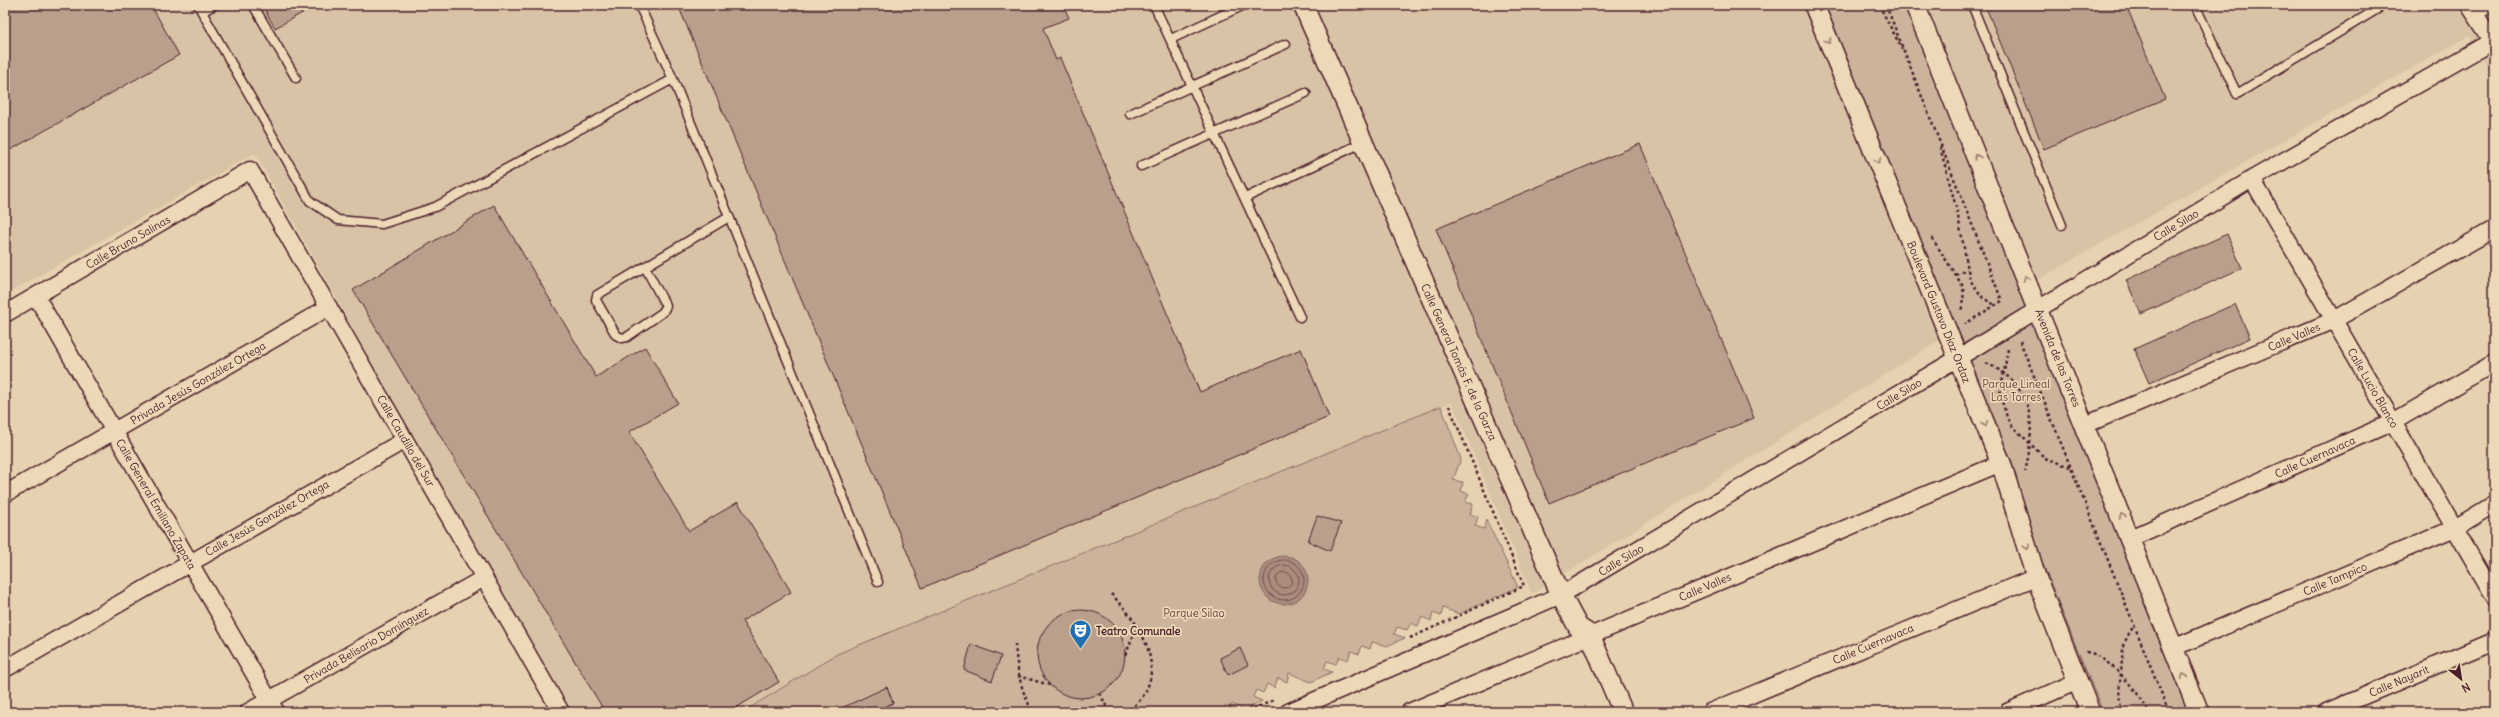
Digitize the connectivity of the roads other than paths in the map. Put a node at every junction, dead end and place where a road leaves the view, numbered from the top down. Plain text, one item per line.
1 (214, 5) edge
2 (253, 5) edge
3 (639, 5) edge
4 (1154, 5) edge
5 (1244, 5) edge
6 (1303, 5) edge
7 (1814, 5) edge
8 (1916, 5) edge
9 (1972, 5) edge
10 (2195, 5) edge
11 (2384, 5) edge
12 (2494, 5) edge
13 (200, 9) edge
14 (2472, 10) edge
15 (1170, 39) junction
16 (2494, 42) edge
17 (1286, 44) dead end
18 (296, 78) dead end
19 (673, 79) junction
20 (1192, 86) junction
21 (1306, 93) dead end
22 (1130, 114) dead end
23 (1215, 133) junction
24 (1362, 143) junction
25 (1141, 166) dead end
26 (250, 170) joint
27 (2252, 179) junction
28 (1245, 198) junction
29 (729, 217) junction
30 (2062, 225) dead end
31 (2494, 229) edge
32 (645, 266) junction
33 (36, 296) junction
34 (329, 307) junction
35 (2039, 308) junction
36 (5, 314) edge
37 (1300, 317) dead end
38 (2334, 320) junction
39 (1958, 358) junction
40 (2494, 363) edge
41 (2393, 422) junction
42 (2085, 425) junction
43 (114, 431) junction
44 (405, 440) junction
45 (2001, 464) junction
46 (5, 494) edge
47 (2494, 504) edge
48 (2455, 528) junction
49 (2131, 538) junction
50 (190, 563) junction
51 (2036, 577) junction
52 (484, 578) junction
53 (878, 582) dead end
54 (1561, 595) junction
55 (2494, 596) edge
56 (1590, 635) junction
57 (2494, 641) edge
58 (2173, 648) junction
59 (5, 669) edge
60 (2078, 681) junction
61 (272, 706) edge
62 (1312, 707) edge
63 (248, 712) edge
64 (560, 712) edge
65 (1288, 712) edge
66 (1409, 712) edge
67 (1623, 712) edge
68 (1710, 712) edge
69 (2007, 712) edge
70 (2090, 712) edge
71 (2199, 712) edge
72 (2326, 712) edge

1 - 13 lane
2 - 18 lane
3 - 19 lane
4 - 15 lane
5 - 15 lane
6 - 24 street, Calle General Tomás F. de la Garza
7 -> 39 street, Boulevard Gustavo Díaz Ordaz
35 -> 8 street, Avenida de las Torres
9 - 30 lane
10 - 11 lane
12 - 14 lane
13 - 19 lane
14 - 16 street
15 - 20 lane
16 - 27 street, Calle Silao
17 - 20 lane
19 - 29 lane
20 - 22 lane
20 - 23 lane
21 - 23 lane
23 - 25 lane
23 - 28 lane
24 - 28 lane
24 - 54 street, Calle General Tomás F. de la Garza
26 - 33 street, Calle Bruno Salinas
26 - 34 street, Calle Caudillo del Sur
27 - 35 street, Calle Silao
27 - 38 street, Calle Lucio Blanco
28 - 37 lane
29 - 32 lane
29 - 53 lane
31 - 38 street, Calle Valles
32 - 32 lane
33 - 36 street, Calle Bruno Salinas
33 - 43 street, Calle General Emiliano Zapata
34 - 43 street, Privada Jesús González Ortega
34 - 44 street, Calle Caudillo del Sur
35 - 39 street, Calle Silao
35 - 42 street, Avenida de las Torres
38 - 41 street, Calle Lucio Blanco
38 - 42 street, Calle Valles
39 -> 45 street, Boulevard Gustavo Díaz Ordaz
39 - 54 street, Calle Silao
40 - 41 street, Calle Cuernavaca
41 - 48 street, Calle Lucio Blanco
41 - 49 street, Calle Cuernavaca
49 -> 42 street, Avenida de las Torres
43 - 46 street, Privada Jesús González Ortega
43 - 50 street, Calle General Emiliano Zapata
44 - 50 street, Calle Jesús González Ortega
44 - 52 street, Calle Caudillo del Sur
45 -> 51 street, Boulevard Gustavo Díaz Ordaz
45 - 56 street, Calle Valles
47 - 48 street, Calle Tampico
48 - 55 street, Calle Lucio Blanco
48 - 58 street, Calle Tampico
49 - 58 street, Avenida de las Torres
50 - 59 street, Calle Jesús González Ortega
50 - 61 street, Calle General Emiliano Zapata
51 - 60 street, Boulevard Gustavo Díaz Ordaz
51 - 68 street, Calle Cuernavaca
52 - 61 street, Privada Belisario Domínguez
52 - 64 street, Calle Caudillo del Sur
54 - 56 street, Calle General Tomás F. de la Garza
54 - 62 street, Calle Silao
56 - 66 street, Calle Valles
56 - 67 street, Calle General Tomás F. de la Garza
57 - 72 street, Calle Nayarit
71 -> 58 street, Avenida de las Torres
60 - 69 street
60 - 70 street, Boulevard Gustavo Díaz Ordaz
61 - 63 street, Privada Belisario Domínguez
62 - 65 street, Calle Silao

